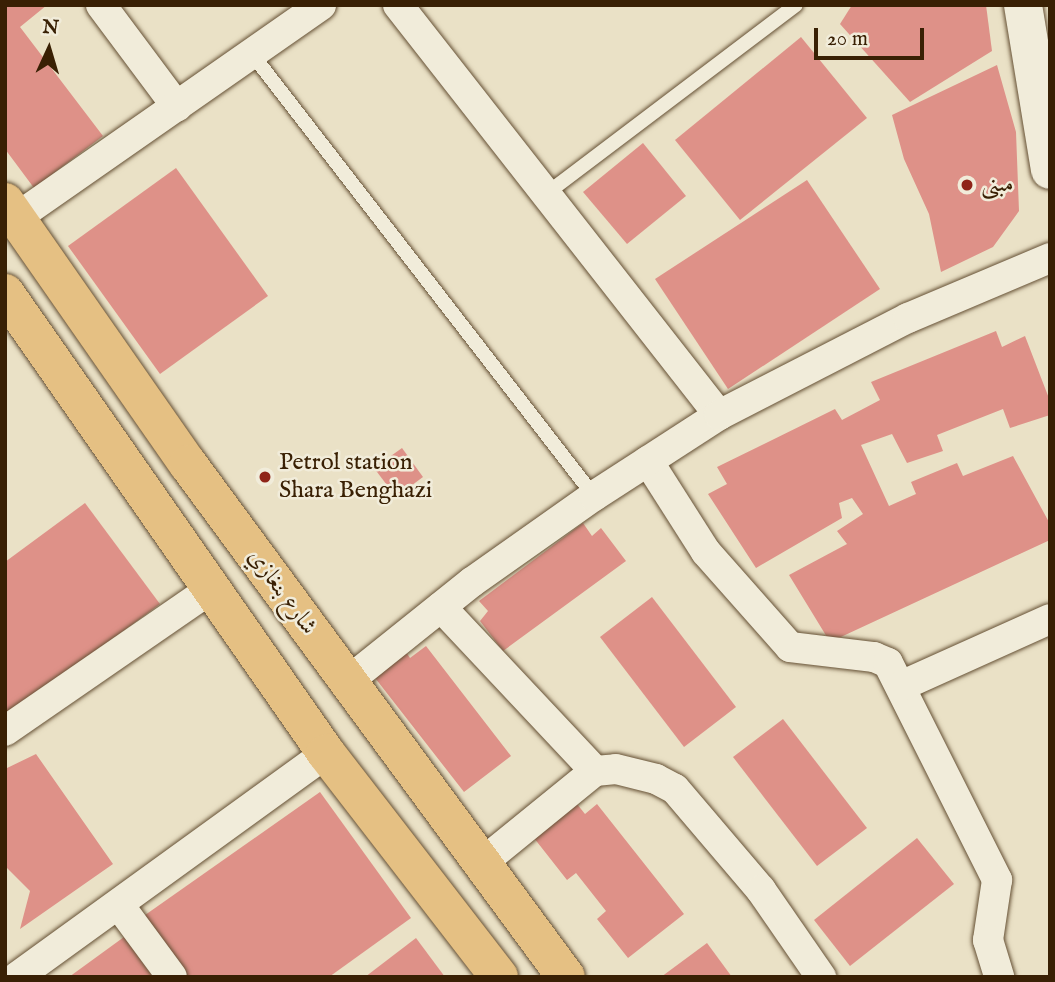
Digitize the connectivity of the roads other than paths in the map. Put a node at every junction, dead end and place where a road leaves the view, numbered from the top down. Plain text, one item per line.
1 (101, 5) edge
2 (321, 5) edge
3 (398, 5) edge
4 (796, 5) edge
5 (1023, 5) edge
6 (252, 54) junction
7 (177, 107) junction
8 (1050, 170) edge
9 (546, 194) junction
10 (11, 210) edge
11 (1050, 258) edge
12 (5, 293) edge
13 (719, 415) junction
14 (648, 461) junction
15 (594, 496) junction
16 (211, 589) junction
17 (440, 607) junction
18 (1050, 619) edge
19 (347, 682) junction
20 (901, 686) junction
21 (5, 731) edge
22 (326, 753) junction
23 (595, 771) junction
24 (484, 862) junction
25 (119, 905) junction
26 (17, 977) edge
27 (172, 977) edge
28 (499, 977) edge
29 (566, 977) edge
30 (821, 977) edge
31 (999, 977) edge

1 - 7 street
2 - 6 street
3 - 9 street
4 - 9 lane
5 - 8 main road
6 - 7 street
6 - 15 lane
7 - 10 street
9 - 13 street
10 - 19 main road, شارع بنغازي
11 - 13 street
12 - 16 main road
13 - 14 street
14 - 15 street
14 - 20 street
15 - 17 street
16 - 21 street
16 - 22 main road
17 - 19 street
17 - 23 street
18 - 20 street
19 - 24 main road, شارع بنغازي
20 - 31 street
22 - 25 street
22 - 28 main road
23 - 24 street
23 - 30 street
24 - 29 main road, شارع بنغازي
25 - 26 street
25 - 27 street

